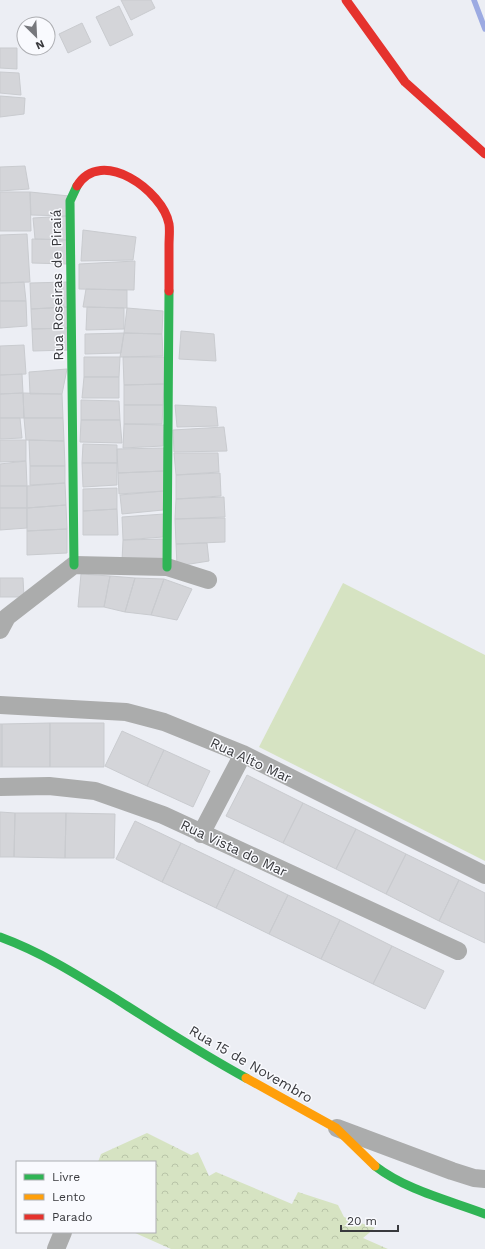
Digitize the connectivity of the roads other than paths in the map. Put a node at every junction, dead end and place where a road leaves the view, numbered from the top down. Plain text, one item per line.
1 (346, 0) edge
2 (485, 154) edge
3 (74, 565) junction
4 (167, 567) junction
5 (208, 580) dead end
6 (2, 620) edge
7 (0, 704) edge
8 (243, 754) junction
9 (0, 787) edge
10 (201, 834) junction
11 (485, 875) edge
12 (0, 937) edge
13 (458, 951) dead end
14 (336, 1128) junction
15 (485, 1179) edge
16 (485, 1214) edge
17 (63, 1233) edge
18 (56, 1249) edge

1 - 2 street
3 - 4 street
3 - 4 street, Rua Roseiras de Piraiá
3 - 6 street
4 - 5 street
7 - 8 street, Rua Alto Mar
8 - 10 street
8 - 11 street, Rua Alto Mar
9 - 10 street, Rua Vista do Mar
10 - 13 street, Rua Vista do Mar
12 - 14 street, Rua 15 de Novembro
14 - 15 street
14 - 16 street, Rua 15 de Novembro
17 - 18 street

